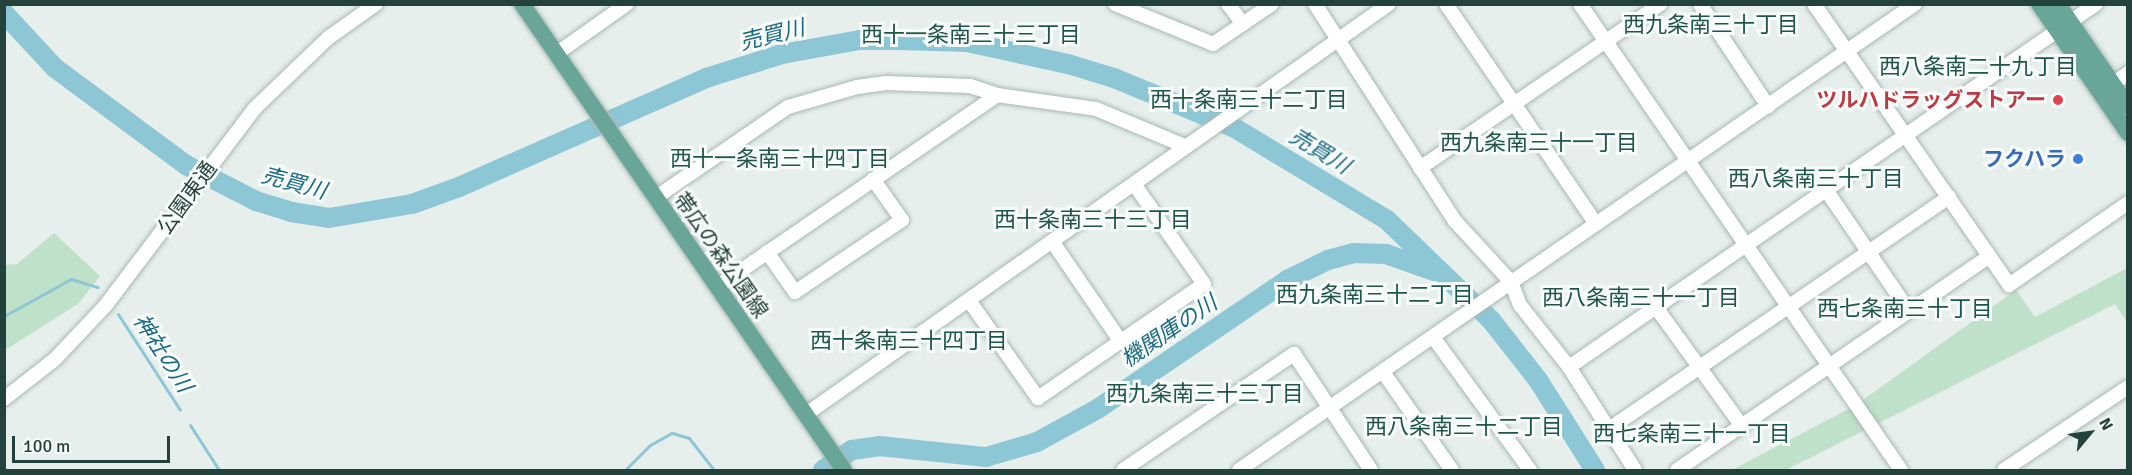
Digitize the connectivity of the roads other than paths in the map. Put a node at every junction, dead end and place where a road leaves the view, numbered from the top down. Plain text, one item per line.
1 (376, 4) edge
2 (522, 4) edge
3 (627, 4) edge
4 (1115, 4) edge
5 (1228, 4) edge
6 (1272, 4) edge
7 (1315, 4) edge
8 (1389, 4) edge
9 (1446, 4) edge
10 (1580, 4) edge
11 (1660, 4) edge
12 (1700, 4) edge
13 (1814, 4) edge
14 (1916, 4) edge
15 (2039, 4) edge
16 (2058, 4) edge
17 (2096, 4) edge
18 (1243, 24) junction
19 (2064, 27) junction
20 (1338, 40) junction
21 (1605, 41) junction
22 (1847, 51) junction
23 (556, 54) junction
24 (2127, 73) edge
25 (2113, 84) junction
26 (996, 94) junction
27 (1514, 102) junction
28 (1768, 106) junction
29 (2127, 106) edge
30 (2127, 133) edge
31 (1906, 135) junction
32 (1187, 144) junction
33 (1688, 162) junction
34 (1420, 168) junction
35 (873, 179) junction
36 (1134, 184) junction
37 (1826, 190) junction
38 (1949, 197) junction
39 (655, 198) junction
40 (2127, 203) edge
41 (1596, 224) junction
42 (1054, 244) junction
43 (1745, 245) junction
44 (1869, 251) junction
45 (767, 252) junction
46 (1989, 256) junction
47 (1505, 286) junction
48 (717, 287) junction
49 (970, 302) junction
50 (1655, 306) junction
51 (1788, 307) junction
52 (1909, 311) junction
53 (1439, 333) junction
54 (1121, 342) junction
55 (1829, 366) junction
56 (1569, 367) junction
57 (1700, 368) junction
58 (1383, 372) junction
59 (2127, 387) edge
60 (4, 399) edge
61 (1329, 409) junction
62 (806, 416) junction
63 (1742, 426) junction
64 (1609, 429) junction
65 (1244, 469) edge
66 (844, 471) edge
67 (1123, 471) edge
68 (1371, 471) edge
69 (1452, 471) edge
70 (1530, 471) edge
71 (1635, 471) edge
72 (1677, 471) edge
73 (1901, 471) edge
74 (2004, 471) edge

1 - 60 street, 公園東通
2 - 23 main road, 帯広の森公園線
3 - 23 street
4 - 18 street
5 - 18 street
6 - 18 street
7 - 20 street
8 - 20 street
9 - 27 street
10 - 21 street
11 - 21 street
12 - 28 street
13 - 22 street
14 - 22 street
15 - 19 main road
16 - 19 main road
17 - 19 street
19 - 25 main road
19 - 30 main road
19 - 31 street
20 - 32 street
20 - 34 street
21 - 27 street
21 - 33 street
22 - 28 street
22 - 31 street
23 - 39 main road, 帯広の森公園線
24 - 25 street
25 - 29 main road
26 - 32 street
26 - 35 street
26 - 39 street
27 - 34 street
27 - 41 street
28 - 33 street
31 - 37 street
31 - 38 street
32 - 36 street
33 - 41 street
33 - 43 street
34 - 47 street
35 - 45 street
35 - 45 street
36 - 42 street
36 - 54 street
37 - 43 street
37 - 44 street
38 - 44 street
38 - 46 street
39 - 48 main road, 帯広の森公園線
40 - 46 street
41 - 47 street
42 - 49 street
42 - 54 street
43 - 50 street
43 - 51 street
44 - 51 street
44 - 52 street
45 - 48 street
46 - 52 street
47 - 53 street
47 - 56 street
48 - 62 main road, 帯広の森公園線
49 - 54 street
49 - 62 street
50 - 56 street
50 - 57 street
51 - 55 street
51 - 57 street
52 - 55 street
53 - 58 street
53 - 70 street
55 - 63 street
55 - 73 street
56 - 64 street
57 - 63 street
57 - 64 street
58 - 61 street
58 - 69 street
59 - 74 street
61 - 65 street
61 - 67 street
61 - 68 street
62 - 66 main road, 帯広の森公園線
63 - 72 street
64 - 71 street

